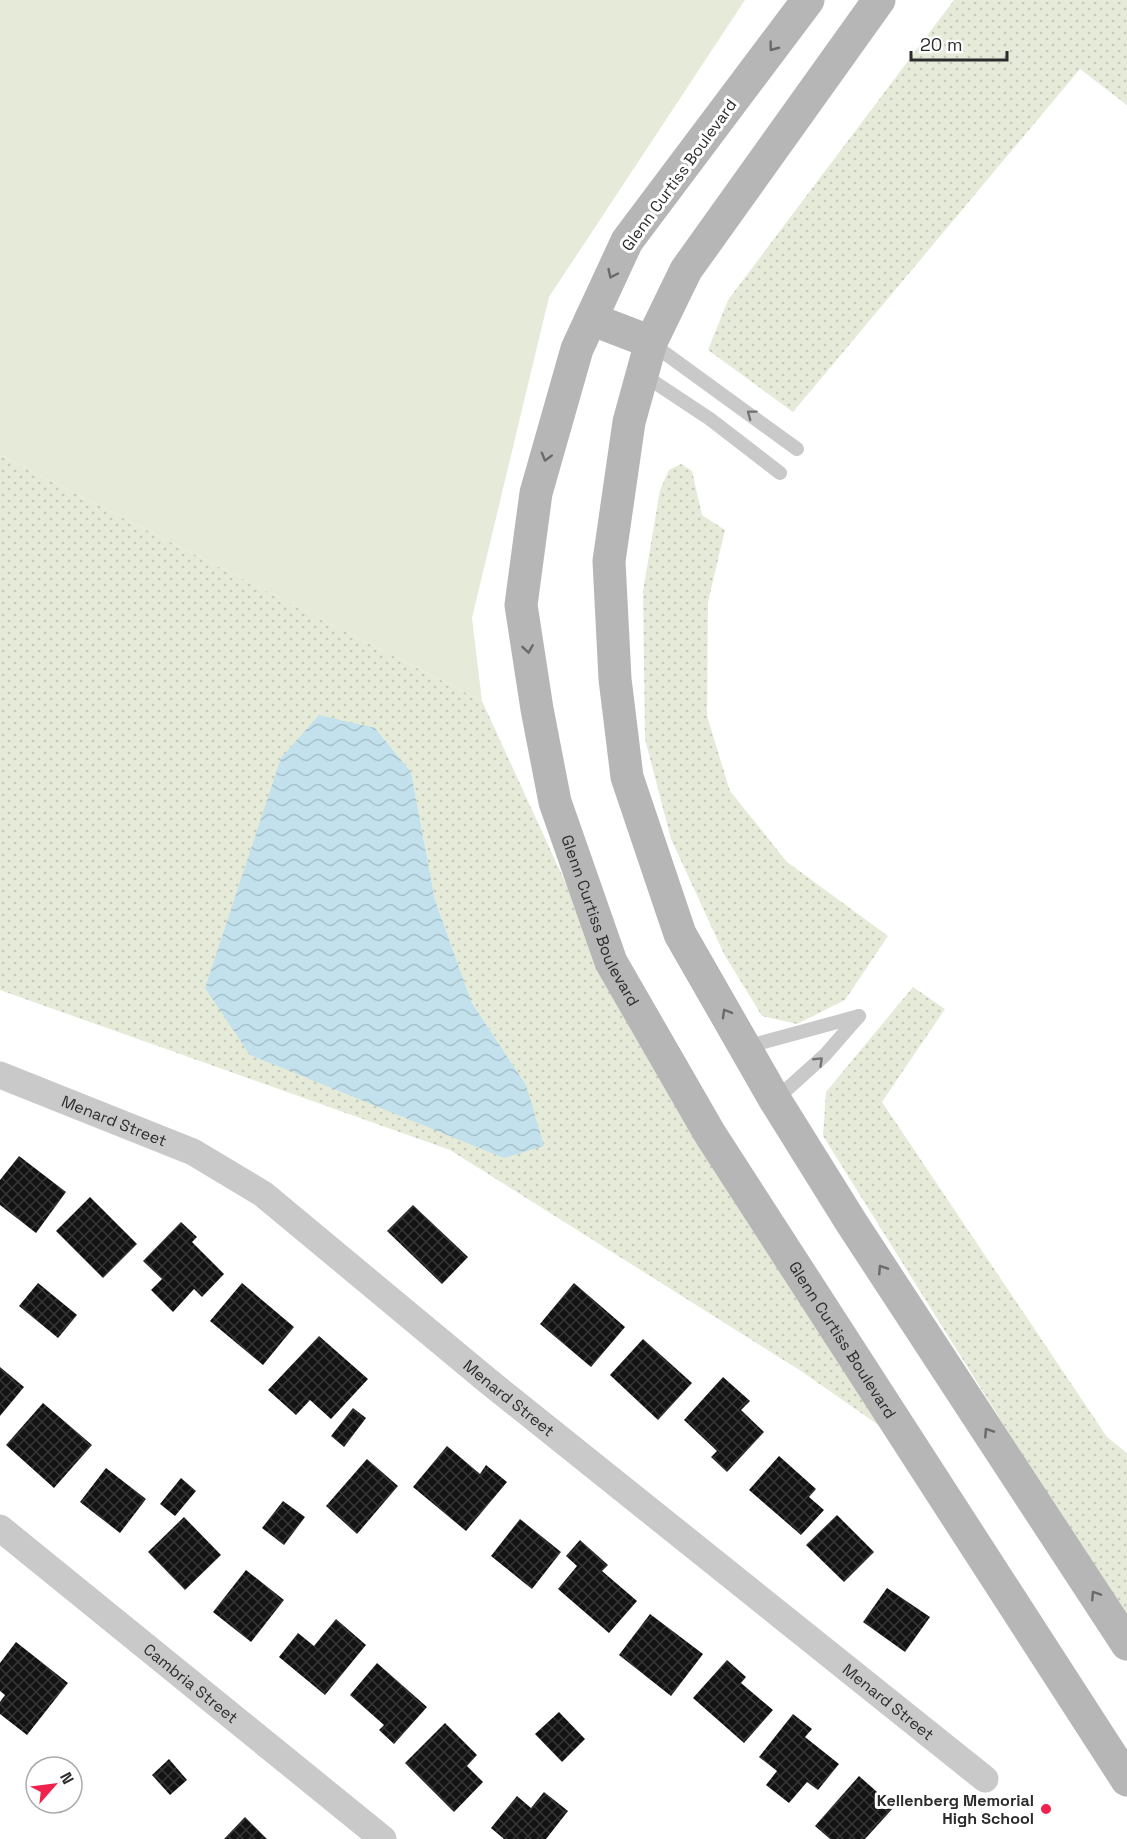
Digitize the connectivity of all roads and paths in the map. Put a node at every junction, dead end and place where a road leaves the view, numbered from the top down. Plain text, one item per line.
1 (808, 0) edge
2 (879, 0) edge
3 (591, 319) junction
4 (651, 342) junction
5 (642, 374) junction
6 (797, 449) dead end
7 (780, 473) dead end
8 (746, 1047) junction
9 (0, 1075) edge
10 (775, 1100) junction
11 (0, 1528) edge
12 (1127, 1644) edge
13 (985, 1779) dead end
14 (1127, 1780) edge
15 (383, 1839) edge

1 -> 3 main road, Glenn Curtiss Boulevard
2 - 4 main road
3 - 4 main road
3 -> 14 main road, Glenn Curtiss Boulevard
4 - 5 main road
6 -> 4 lane
5 - 7 lane
8 -> 5 main road
8 - 10 main road
10 -> 8 lane
9 - 13 street, Menard Street
12 -> 10 main road
11 - 15 street, Cambria Street

